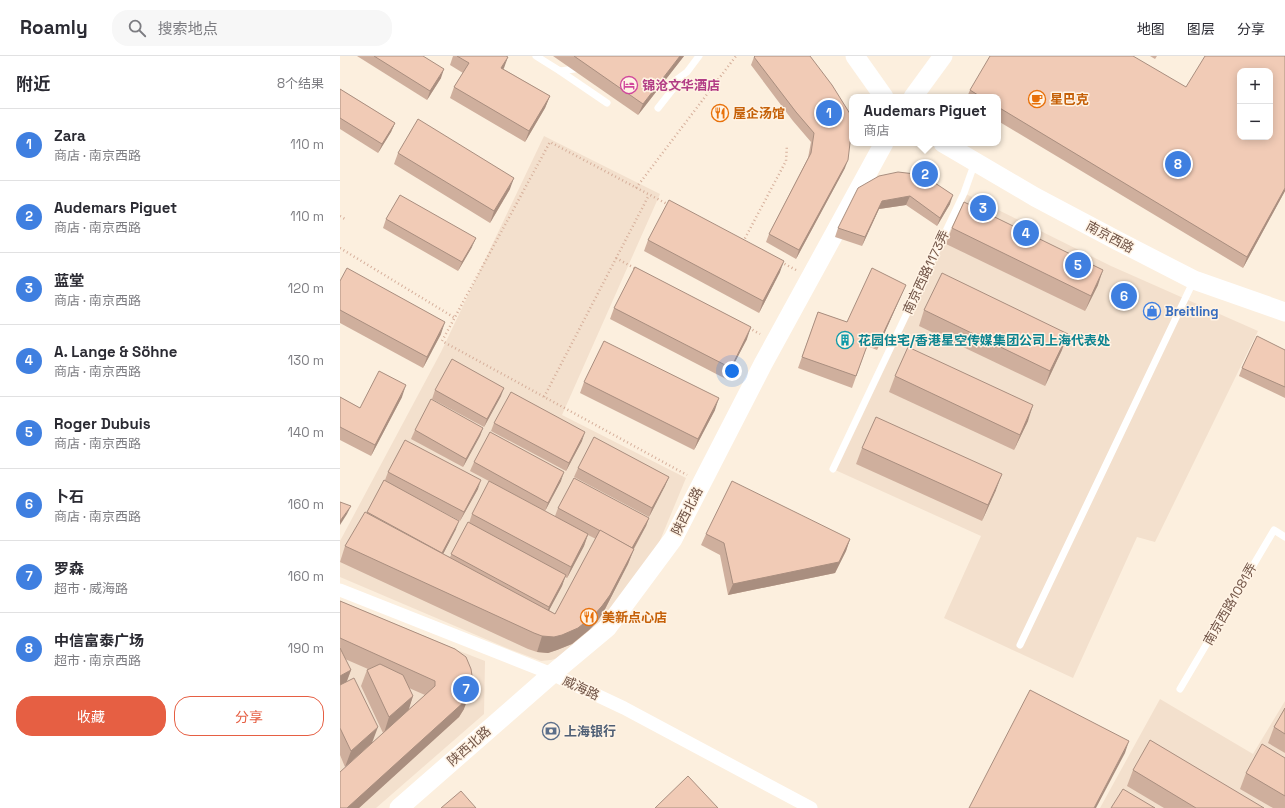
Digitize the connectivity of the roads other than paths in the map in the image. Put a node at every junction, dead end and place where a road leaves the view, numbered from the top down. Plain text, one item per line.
1 (536, 56) edge
2 (699, 56) edge
3 (855, 56) edge
4 (943, 56) edge
5 (588, 67) edge
6 (560, 71) junction
7 (687, 72) junction
8 (646, 78) edge
9 (882, 94) edge
10 (915, 94) edge
11 (607, 103) dead end
12 (658, 108) dead end
13 (882, 146) edge
14 (948, 146) edge
15 (975, 161) junction
16 (1194, 280) junction
17 (1285, 312) edge
18 (833, 469) dead end
19 (1285, 537) edge
20 (340, 590) edge
21 (1020, 645) dead end
22 (552, 674) junction
23 (1180, 689) dead end
24 (399, 808) edge
25 (811, 808) edge

1 - 6 lane
2 - 7 lane
3 - 9 main road
4 - 10 main road
5 - 6 lane
6 - 11 lane
7 - 8 lane
7 - 12 lane
13 - 22 main road, 陕西北路
14 - 15 main road, 南京西路
15 - 16 main road, 南京西路
15 - 18 lane, 南京西路1173弄
16 - 17 main road, 南京西路
16 - 21 lane
19 - 23 lane, 南京西路1081弄
20 - 22 street, 威海路
22 - 24 main road, 陕西北路
22 - 25 street, 威海路

